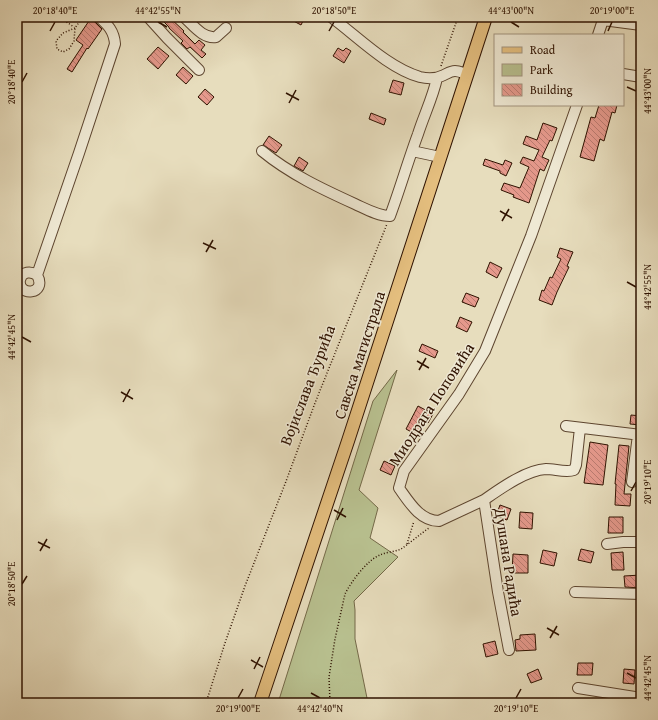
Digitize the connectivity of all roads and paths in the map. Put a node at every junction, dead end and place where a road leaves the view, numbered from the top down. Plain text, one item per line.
1 (59, 17) edge
2 (83, 17) edge
3 (99, 17) edge
4 (148, 17) edge
5 (184, 17) edge
6 (331, 17) edge
7 (458, 17) edge
8 (486, 17) edge
9 (603, 19) edge
10 (641, 25) edge
11 (75, 28) junction
12 (226, 28) dead end
13 (598, 34) edge
14 (199, 70) dead end
15 (467, 74) junction
16 (624, 74) edge
17 (641, 77) edge
18 (437, 78) junction
19 (577, 106) edge
20 (262, 150) dead end
21 (412, 151) junction
22 (440, 157) junction
23 (390, 216) junction
24 (38, 275) dead end
25 (566, 426) dead end
26 (580, 428) junction
27 (640, 435) edge
28 (632, 482) dead end
29 (484, 500) junction
30 (415, 511) junction
31 (439, 521) junction
32 (641, 542) edge
33 (407, 544) junction
34 (607, 544) dead end
35 (576, 592) dead end
36 (641, 594) edge
37 (509, 650) dead end
38 (578, 688) dead end
39 (641, 698) edge
40 (206, 703) edge
41 (260, 703) edge
42 (330, 703) edge

1 - 11 path
2 - 11 path
3 - 24 street
4 - 14 street
5 - 12 street
6 - 18 street
7 - 18 path
8 - 15 main road, Савска магистрала
9 - 10 street
9 - 13 street
11 - 11 path
15 - 18 street
15 - 22 main road, Савска магистрала
16 - 17 street
18 - 21 street
19 - 30 street, Миодрага Поповића
20 - 23 street
21 - 22 street
21 - 23 street
22 - 41 main road, Савска магистрала
23 - 40 path, Војислава Ђурића
25 - 26 street
26 - 27 street
26 - 29 street, Душана Радића
27 - 28 street
29 - 31 street
29 - 37 street, Душана Радића
30 - 31 street, Миодрага Поповића
30 - 33 path
31 - 33 path
32 - 34 street
33 - 42 path
35 - 36 street
38 - 39 street

